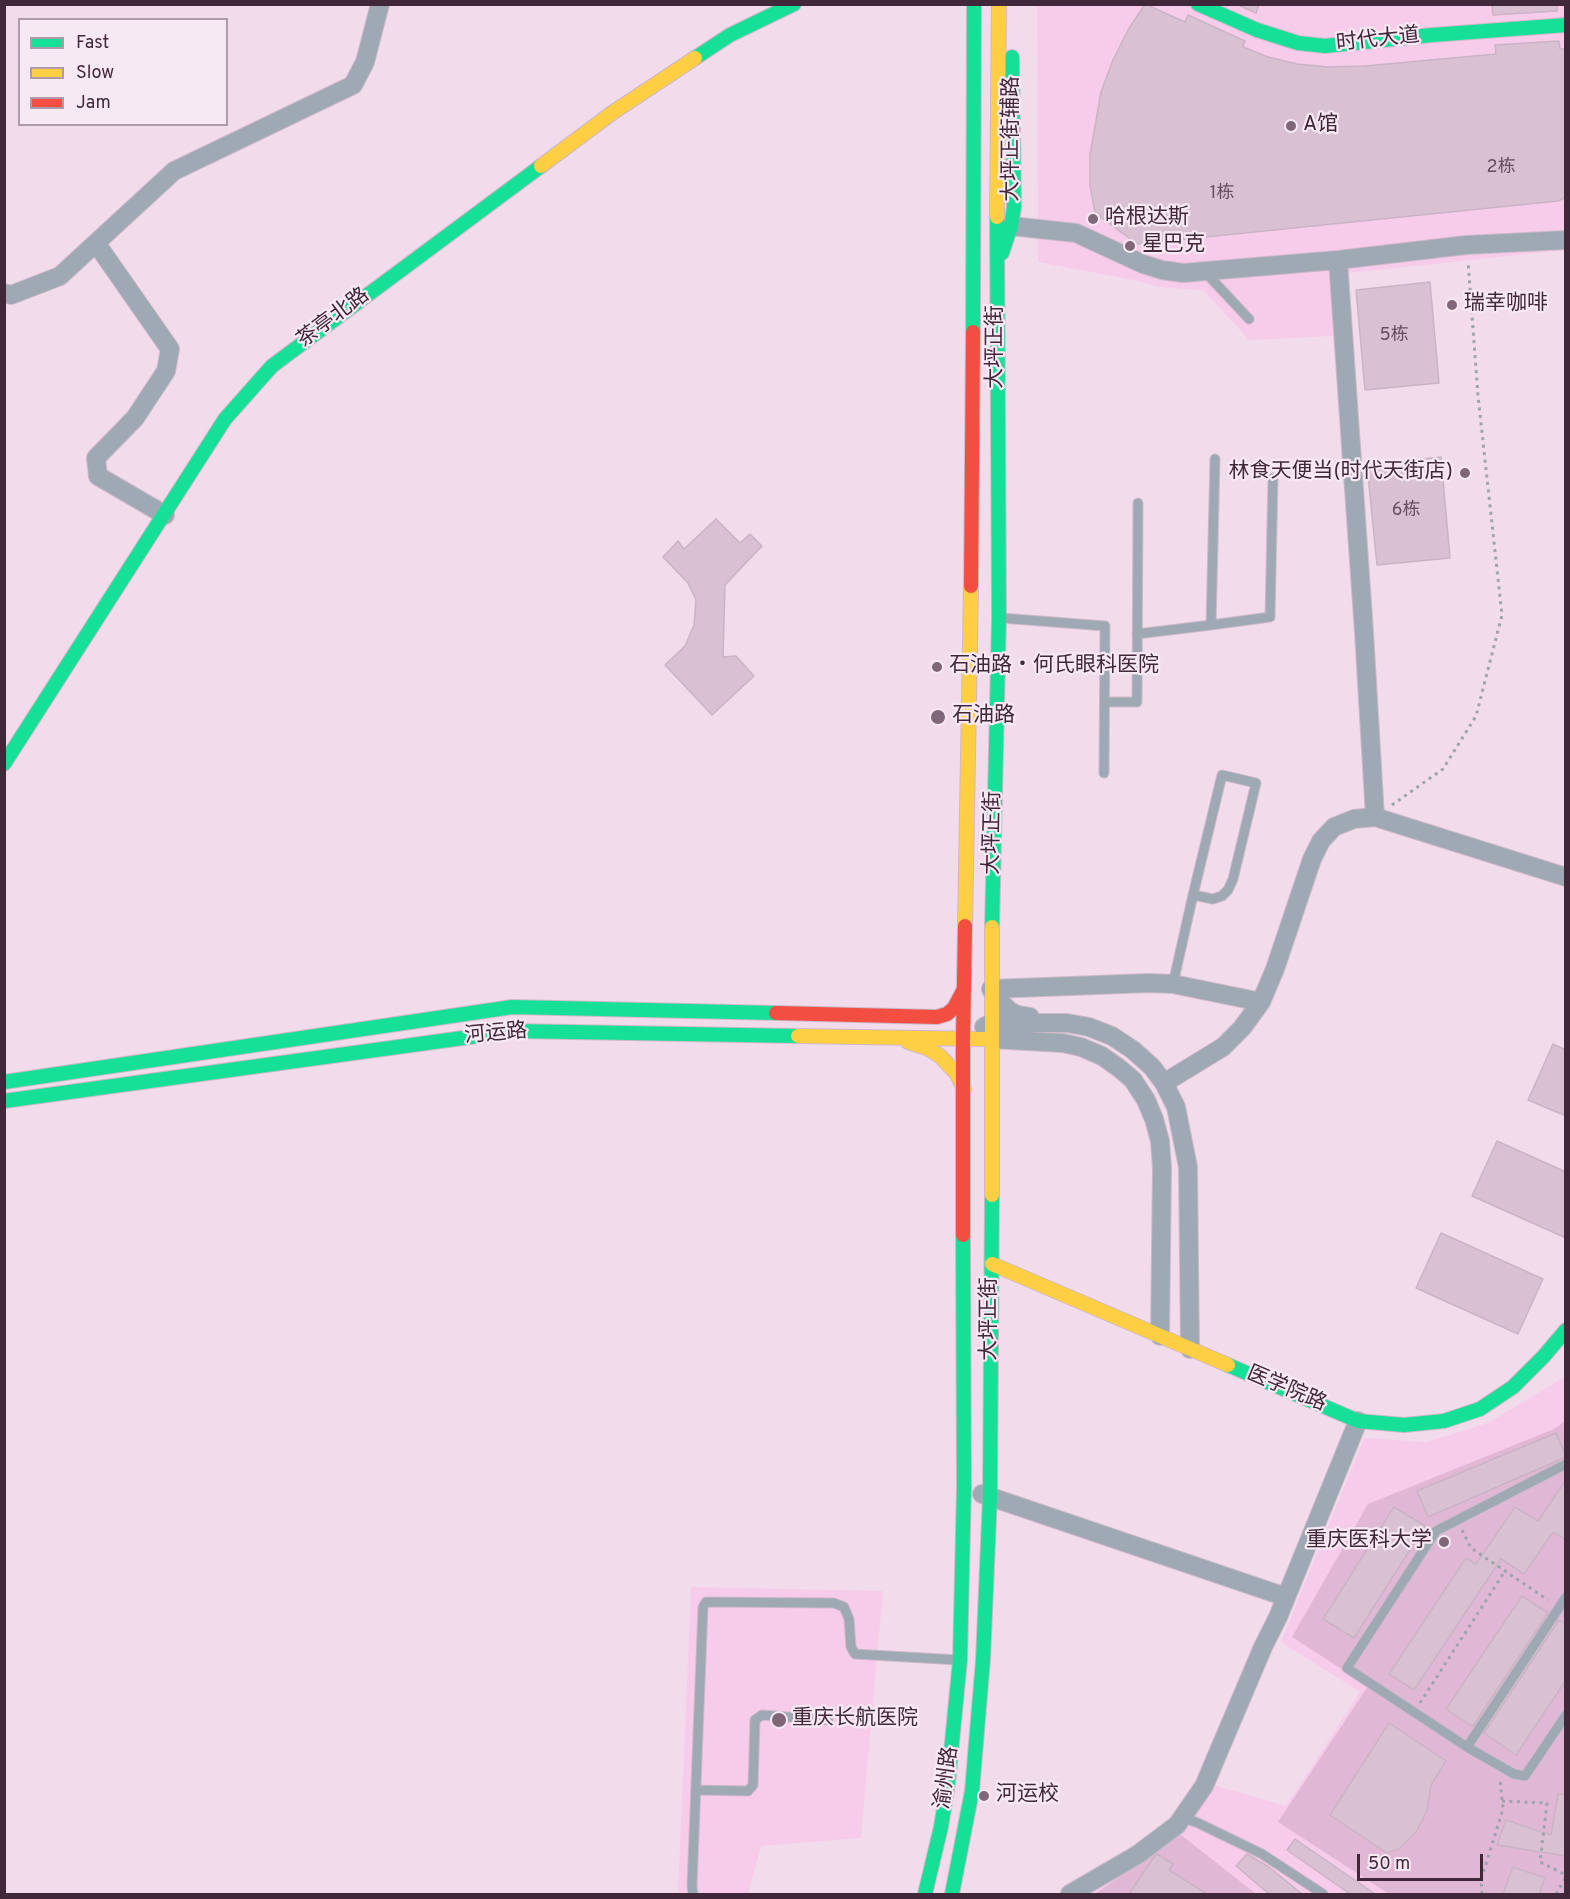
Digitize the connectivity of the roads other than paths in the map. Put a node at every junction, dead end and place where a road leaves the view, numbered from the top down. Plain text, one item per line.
1 (380, 4) edge
2 (794, 4) edge
3 (974, 4) edge
4 (1198, 4) edge
5 (1231, 4) edge
6 (1009, 5) edge
7 (1441, 21) dead end
8 (1281, 23) dead end
9 (1566, 25) edge
10 (1335, 31) dead end
11 (1011, 226) junction
12 (1566, 240) edge
13 (96, 243) junction
14 (1338, 260) junction
15 (996, 271) junction
16 (1205, 272) junction
17 (4, 293) edge
18 (1249, 319) dead end
19 (1215, 459) dead end
20 (1273, 478) dead end
21 (1138, 503) dead end
22 (165, 515) junction
23 (999, 617) junction
24 (1211, 625) junction
25 (1137, 634) junction
26 (1105, 702) junction
27 (4, 764) edge
28 (1104, 773) dead end
29 (1375, 817) junction
30 (1566, 877) edge
31 (1193, 895) junction
32 (1173, 984) junction
33 (964, 989) junction
34 (991, 990) junction
35 (1261, 1002) junction
36 (1067, 1023) junction
37 (991, 1031) junction
38 (894, 1037) junction
39 (963, 1038) junction
40 (4, 1082) edge
41 (1164, 1083) junction
42 (964, 1089) junction
43 (4, 1101) edge
44 (992, 1264) junction
45 (1566, 1330) edge
46 (1160, 1336) junction
47 (1190, 1349) junction
48 (1358, 1421) junction
49 (1566, 1464) edge
50 (964, 1487) junction
51 (990, 1496) junction
52 (1566, 1597) edge
53 (1286, 1598) junction
54 (960, 1660) junction
55 (982, 1660) joint
56 (1566, 1715) edge
57 (828, 1720) dead end
58 (1467, 1747) junction
59 (696, 1790) junction
60 (1182, 1817) junction
61 (693, 1894) edge
62 (928, 1894) edge
63 (952, 1894) edge
64 (1070, 1894) edge
65 (1323, 1894) edge

1 - 13 street
2 - 22 main road, 茶亭北路
3 - 33 main road, 大坪正街
4 - 9 main road, 时代大道
5 - 8 main road
6 - 11 main road, 大坪正街辅路
6 - 15 main road, 大坪正街
7 - 10 main road, 时代大道
11 - 15 main road, 大坪正街辅路
11 - 16 street
12 - 14 street
13 - 17 street
13 - 22 street
14 - 16 street
14 - 29 street
15 - 23 main road, 大坪正街
16 - 18 lane
19 - 24 lane
20 - 24 lane
21 - 25 lane
22 - 27 main road, 茶亭北路
23 - 26 lane
23 - 34 main road, 大坪正街
24 - 25 lane
25 - 26 lane
26 - 28 lane
29 - 30 street
29 - 35 street
31 - 31 lane
31 - 32 lane
32 - 34 street
32 - 35 street
33 - 39 main road, 大坪正街
33 - 40 main road, 河运路
34 - 36 street
34 - 37 main road, 大坪正街
35 - 41 street
36 - 37 street
36 - 41 street
37 - 39 street
37 - 44 main road, 大坪正街
37 - 46 street
38 - 39 main road, 河运路
38 - 42 main road
38 - 43 main road, 河运路
39 - 42 main road, 大坪正街
41 - 47 street
42 - 50 main road, 大坪正街
44 - 46 main road, 医学院路
44 - 51 main road, 大坪正街
45 - 48 main road, 医学院路
46 - 47 main road, 医学院路
47 - 48 main road, 医学院路
48 - 53 street
49 - 58 lane
50 - 51 street
50 - 54 main road, 大坪正街
51 - 53 street
51 - 55 main road, 大坪正街
52 - 58 lane
53 - 60 street
54 - 59 lane
54 - 62 main road, 渝州路
55 - 63 main road, 渝州路
56 - 58 lane
57 - 59 lane
59 - 61 lane
60 - 64 street
60 - 65 lane

